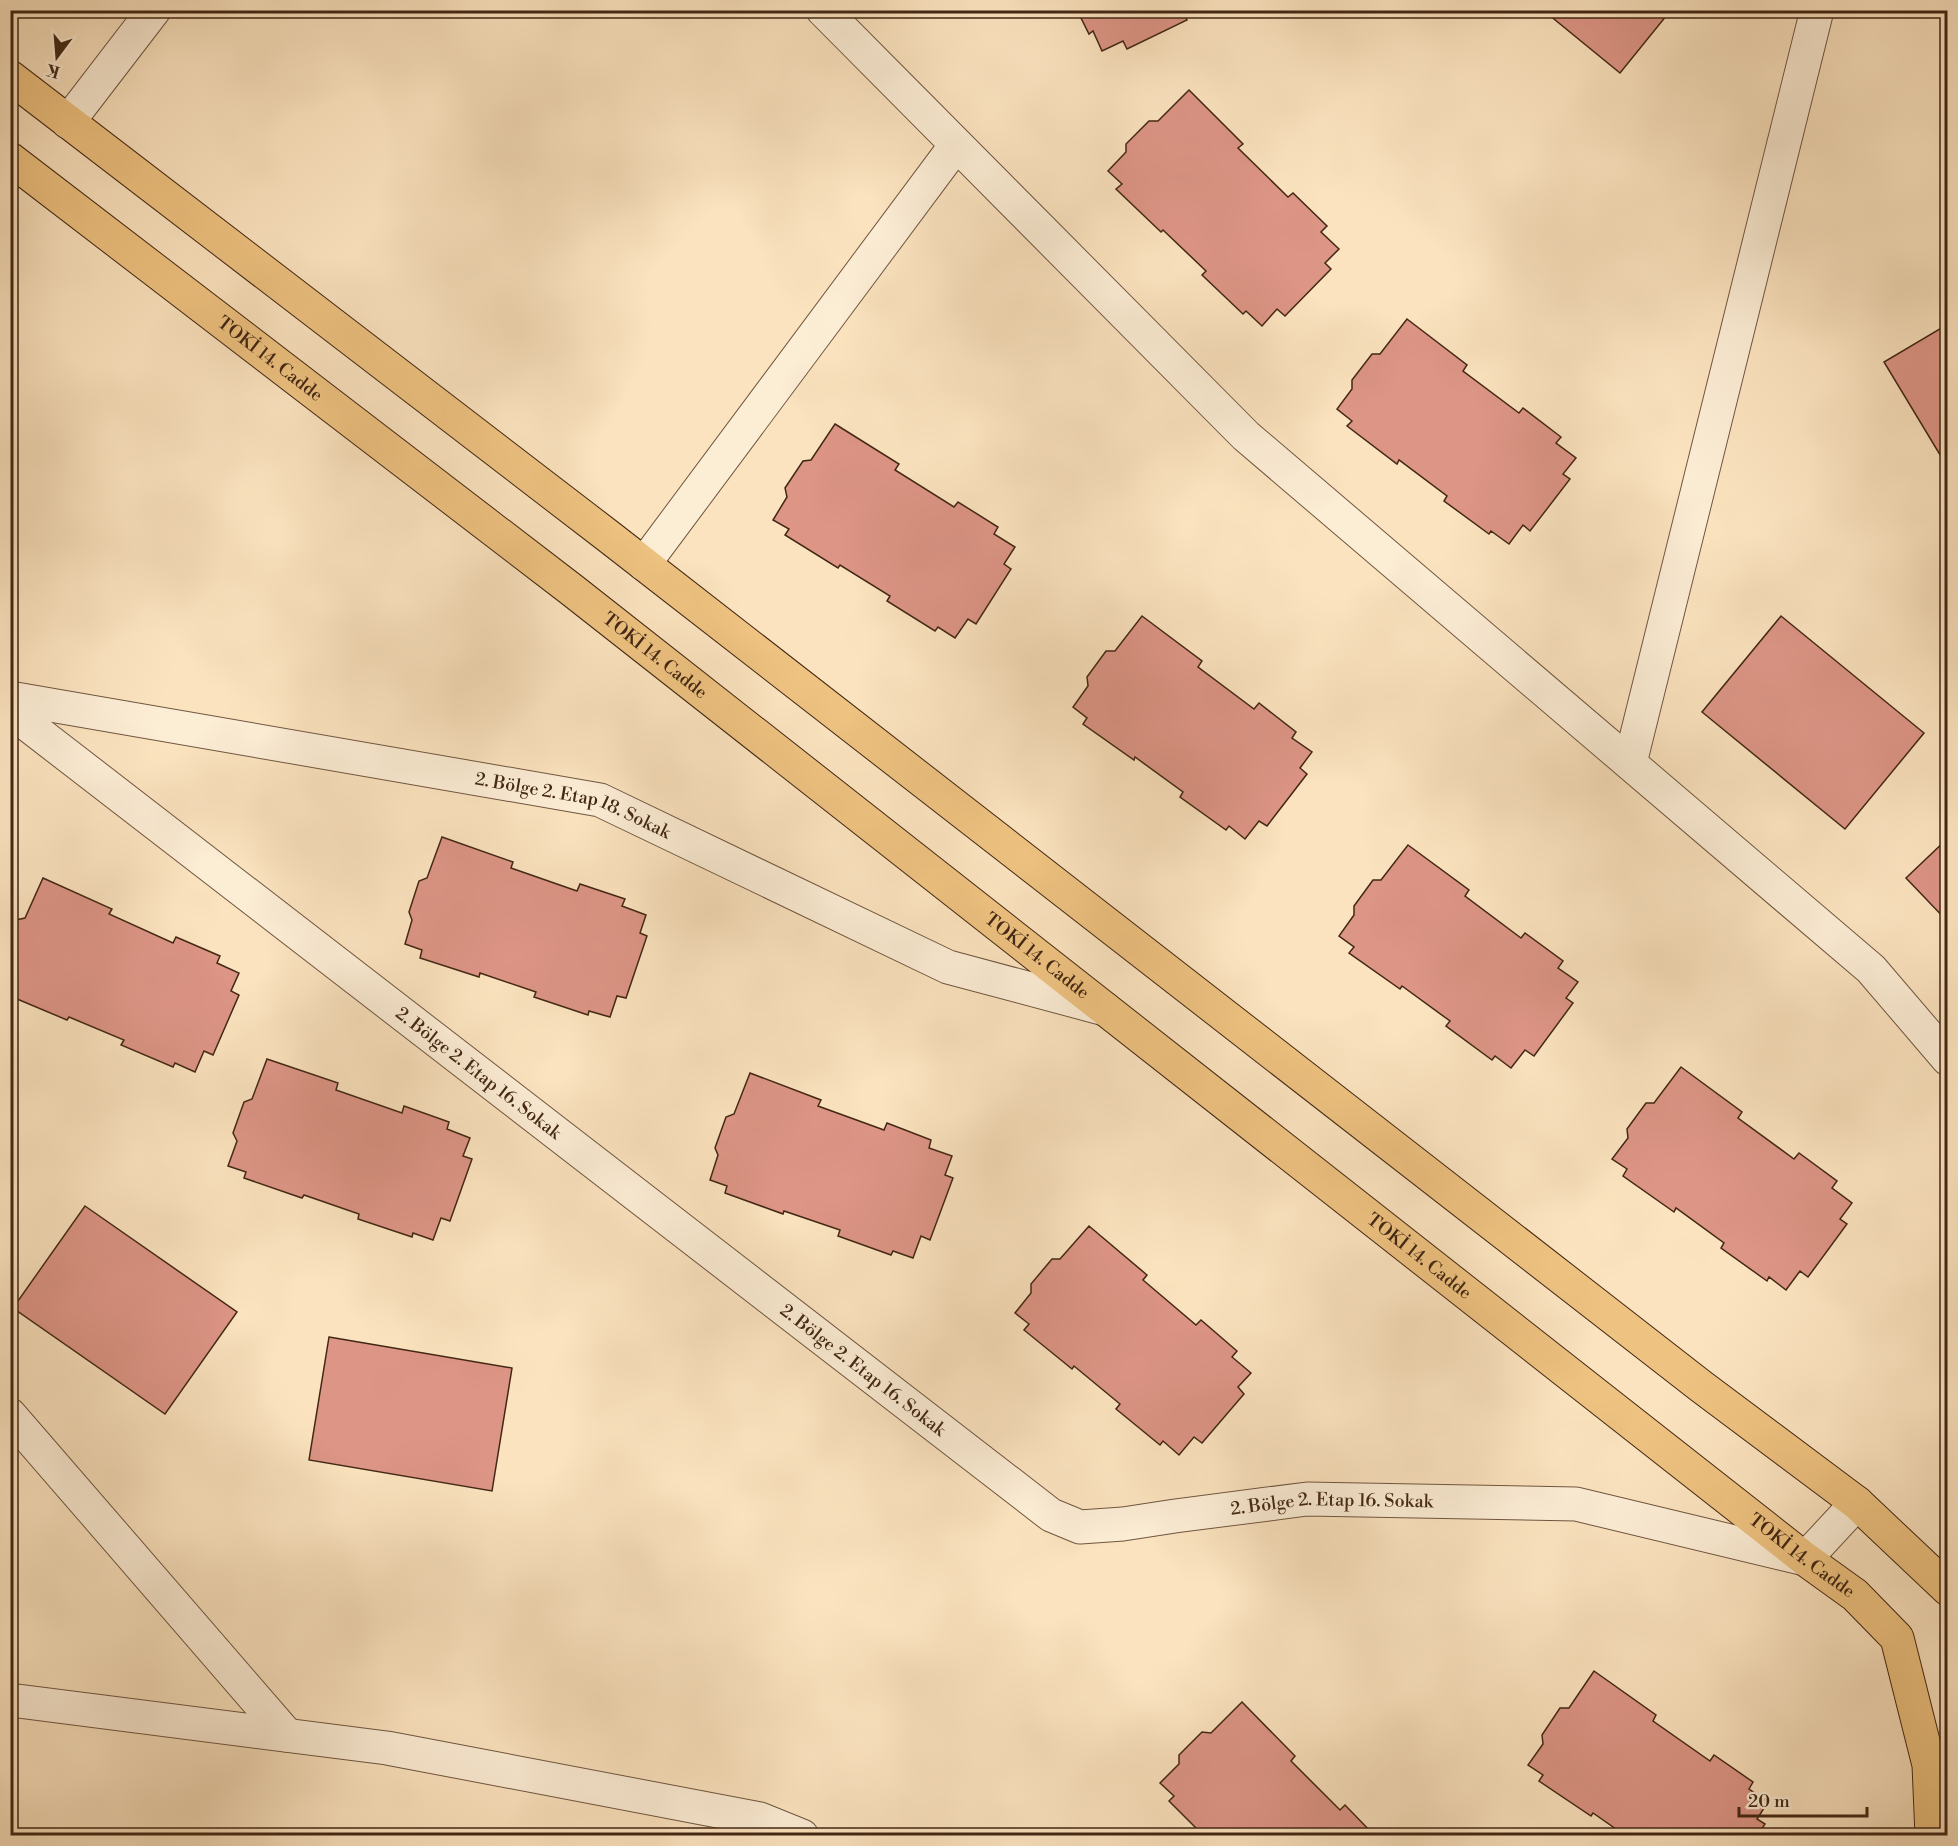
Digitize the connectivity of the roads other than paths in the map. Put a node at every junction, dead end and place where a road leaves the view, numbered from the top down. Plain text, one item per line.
1 (154, 10) edge
2 (823, 10) edge
3 (1817, 10) edge
4 (10, 77) edge
5 (68, 122) junction
6 (956, 145) junction
7 (10, 159) edge
8 (644, 564) junction
9 (10, 698) edge
10 (10, 711) edge
11 (1630, 763) junction
12 (1105, 1009) junction
13 (1947, 1059) edge
14 (10, 1415) edge
15 (1857, 1503) junction
16 (1805, 1559) junction
17 (1947, 1589) edge
18 (10, 1700) edge
19 (287, 1735) junction
20 (802, 1836) edge
21 (1932, 1836) edge

1 - 5 street
2 - 6 street
3 - 11 street
4 - 5 main road
5 - 8 main road
6 - 8 street
6 - 11 street
7 - 12 main road, TOKİ 14. Cadde
8 - 15 main road
9 - 12 street, 2. Bölge 2. Etap 18. Sokak
10 - 16 street, 2. Bölge 2. Etap 16. Sokak
11 - 13 street
12 - 16 main road, TOKİ 14. Cadde
14 - 19 street
15 - 16 street
15 - 17 main road
16 - 21 main road, TOKİ 14. Cadde
18 - 19 street
19 - 20 street

